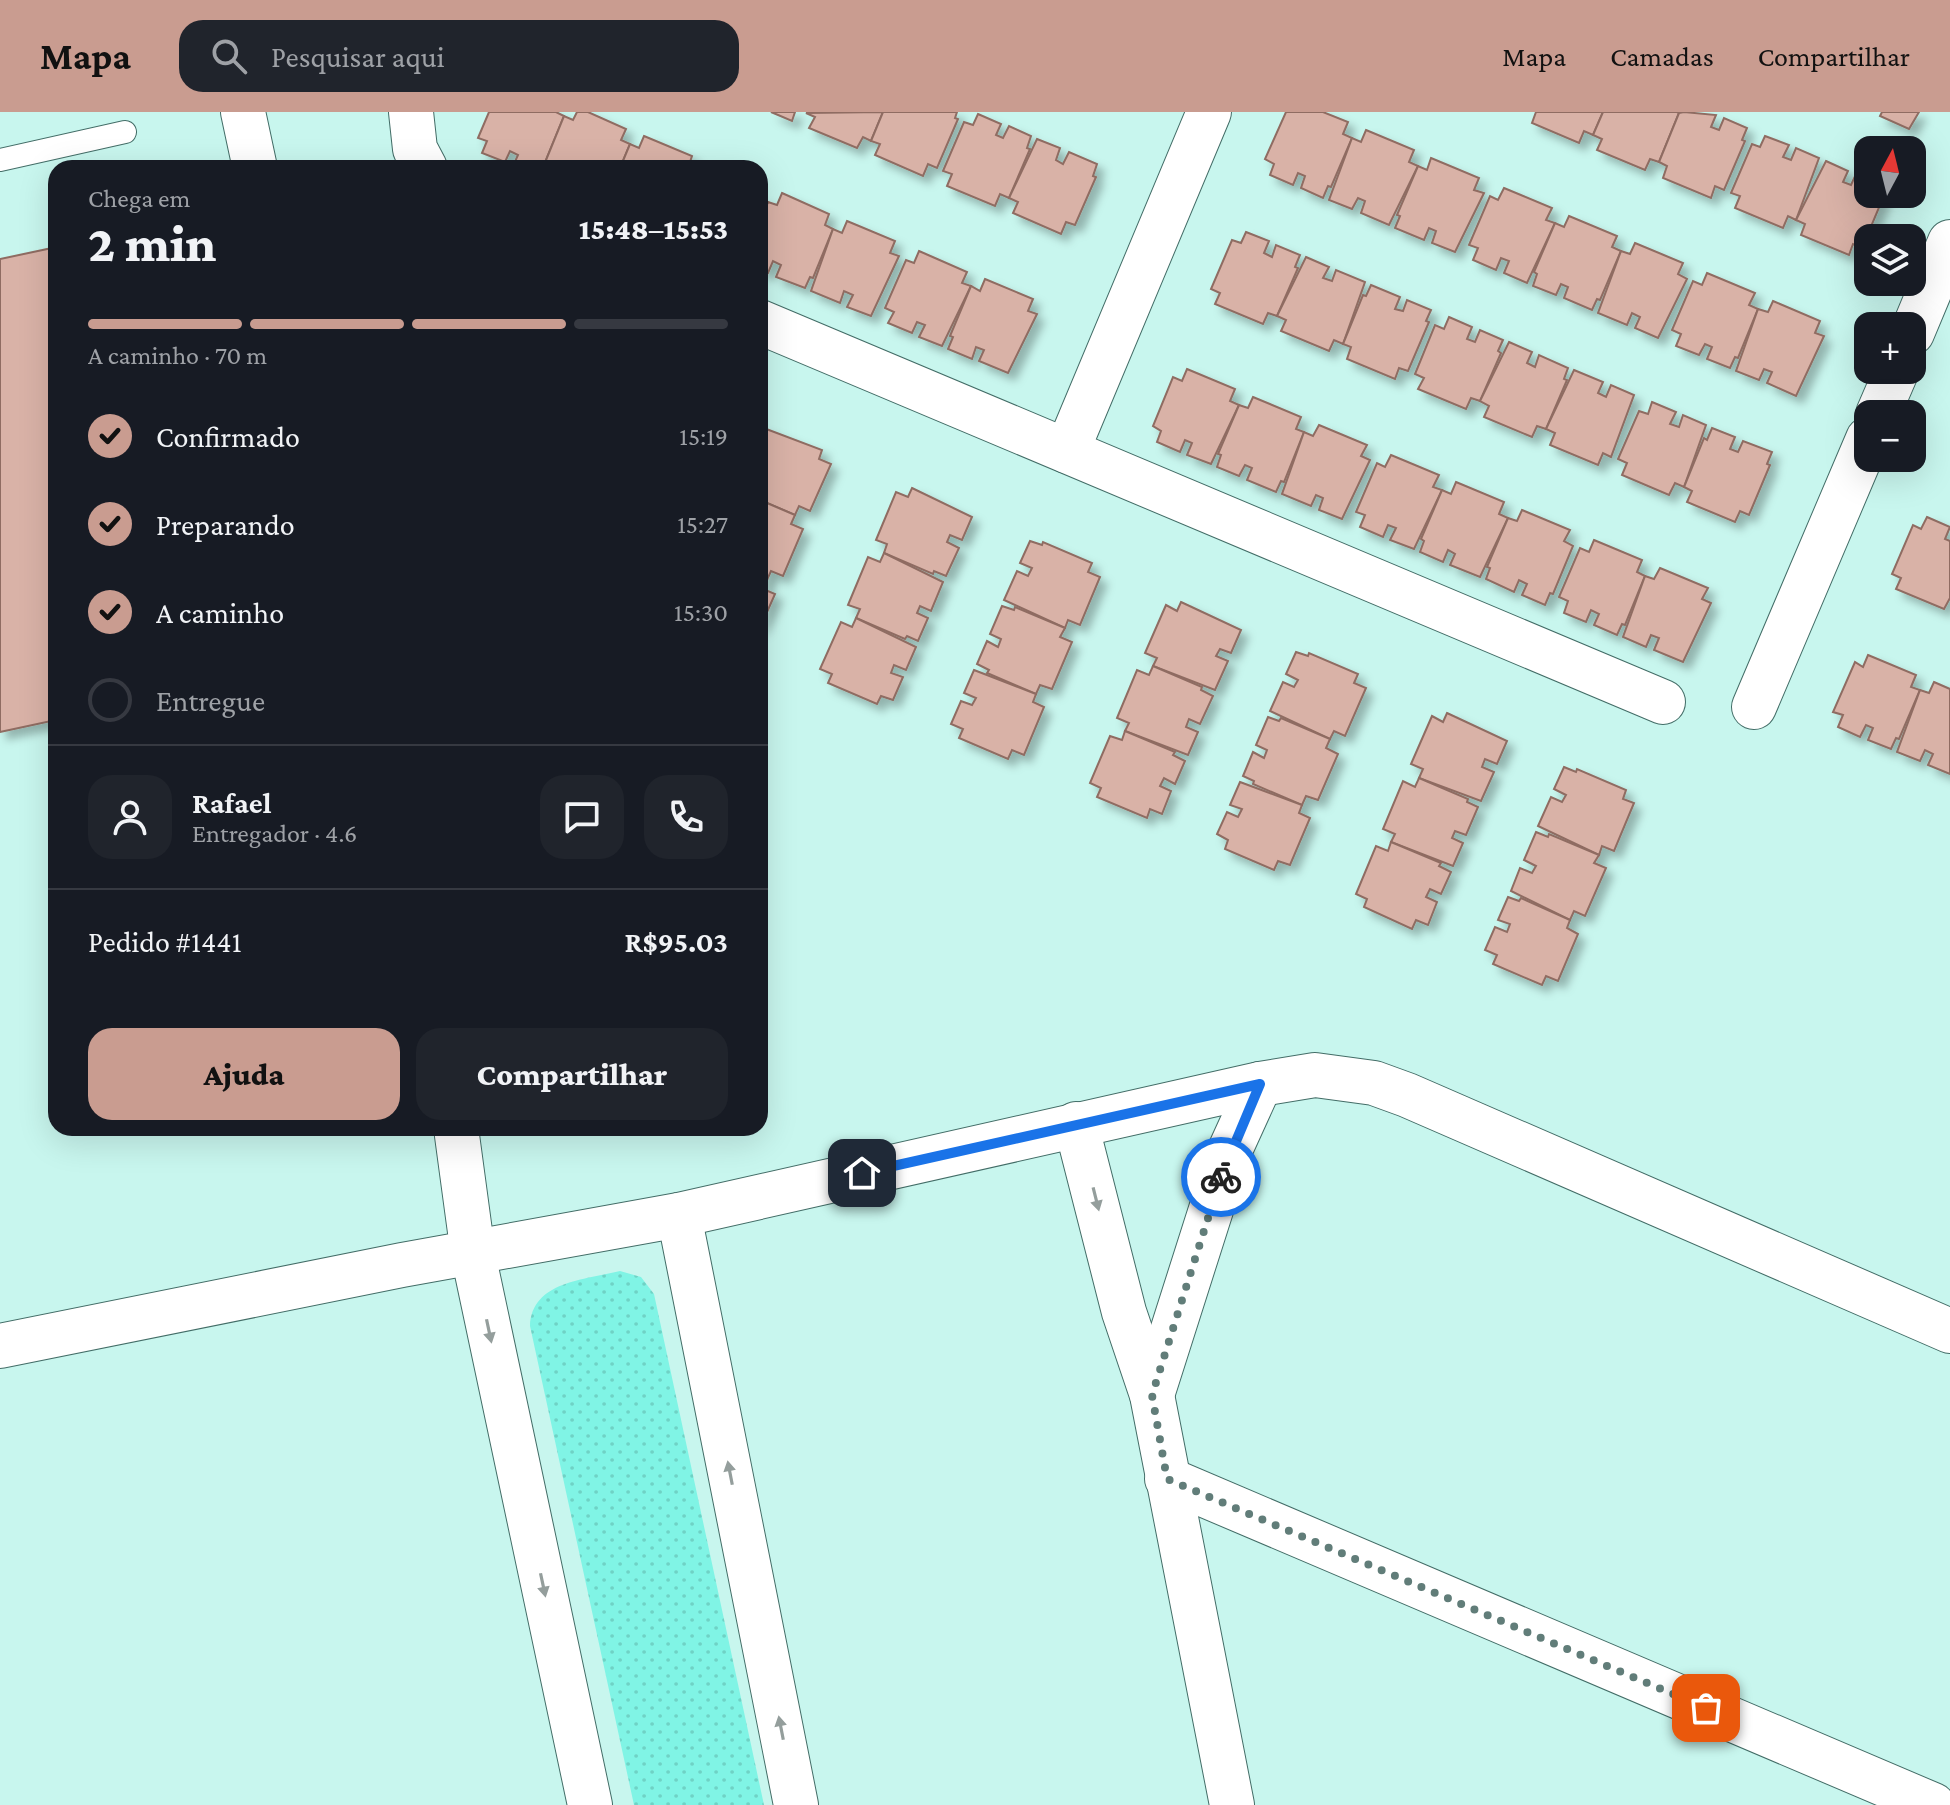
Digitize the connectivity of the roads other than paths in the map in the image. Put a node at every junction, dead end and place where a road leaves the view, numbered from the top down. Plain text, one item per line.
1 (243, 112) edge
2 (411, 112) edge
3 (1209, 112) edge
4 (125, 132) dead end
5 (0, 160) edge
6 (253, 160) edge
7 (421, 160) edge
8 (1950, 242) edge
9 (1921, 312) edge
10 (768, 325) edge
11 (1067, 451) junction
12 (1854, 472) edge
13 (1663, 702) dead end
14 (1754, 707) dead end
15 (1260, 1084) junction
16 (1076, 1124) junction
17 (457, 1136) edge
18 (679, 1215) junction
19 (473, 1254) junction
20 (1950, 1331) edge
21 (0, 1346) edge
22 (1152, 1395) junction
23 (1167, 1479) junction
24 (590, 1805) edge
25 (796, 1805) edge
26 (1232, 1805) edge
27 (1933, 1805) edge

1 - 6 street
2 - 7 street
3 - 11 street
4 - 5 lane
8 - 9 street
10 - 11 street
11 - 13 street
12 - 14 street
15 - 16 street
15 - 20 street
15 - 22 street
16 - 18 street
16 -> 22 street
17 - 19 street
18 - 19 street
25 -> 18 street
19 - 21 street
19 -> 24 street
22 - 23 street
23 - 26 street
23 - 27 street

